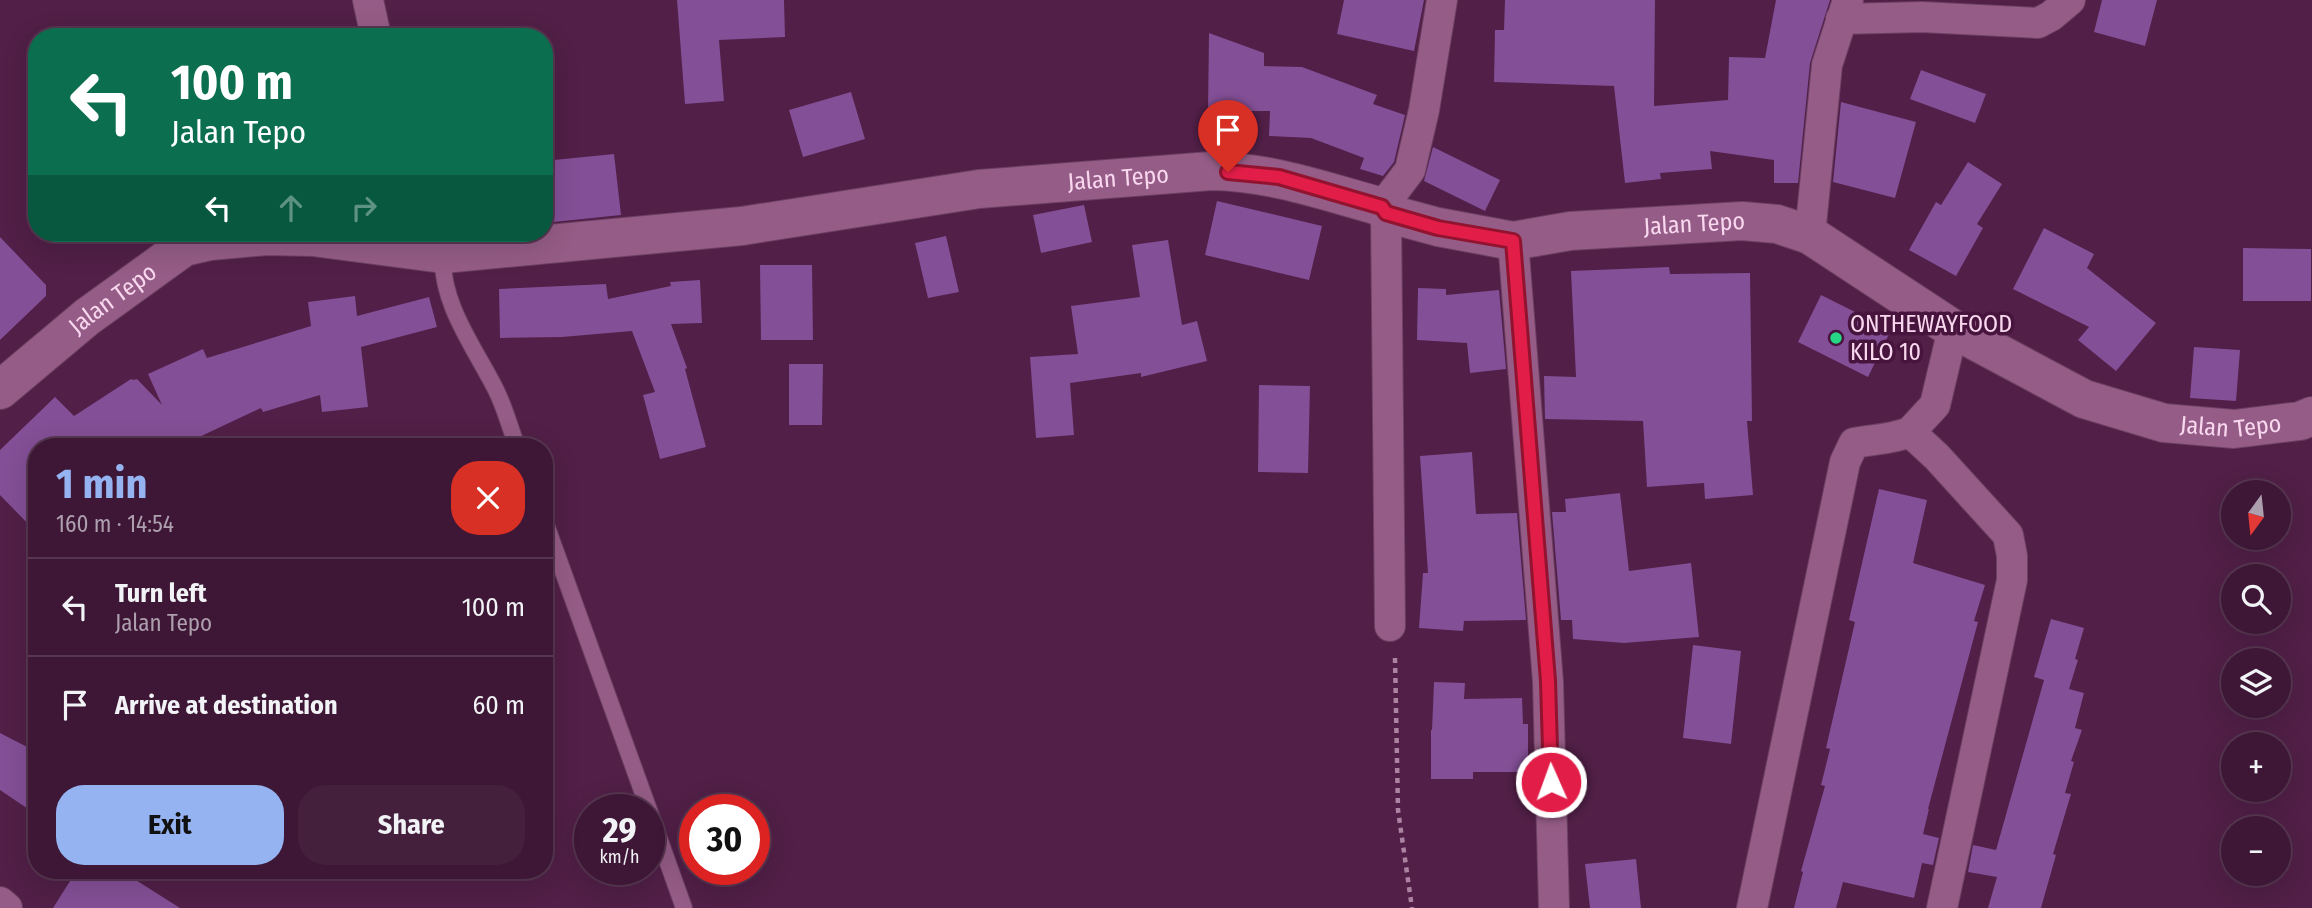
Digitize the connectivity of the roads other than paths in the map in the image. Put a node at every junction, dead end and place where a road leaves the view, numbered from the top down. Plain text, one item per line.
1 (368, 0) edge
2 (1442, 0) edge
3 (2070, 0) edge
4 (1844, 9) edge
5 (374, 28) edge
6 (1384, 210) junction
7 (1810, 234) junction
8 (1513, 241) junction
9 (203, 242) edge
10 (410, 242) edge
11 (443, 254) junction
12 (1953, 329) junction
13 (0, 390) edge
14 (2312, 416) edge
15 (1910, 432) junction
16 (514, 438) edge
17 (553, 544) edge
18 (1390, 626) road end
19 (643, 794) edge
20 (665, 855) edge
21 (0, 902) edge
22 (7, 908) edge
23 (684, 908) edge
24 (1554, 908) edge
25 (1752, 908) edge
26 (1942, 908) edge

1 - 5 street
2 - 6 street
3 - 4 street
4 - 7 street
6 - 8 street, Jalan Tepo
6 - 11 street, Jalan Tepo
6 - 18 street
7 - 8 street, Jalan Tepo
7 - 12 street, Jalan Tepo
8 - 24 street
9 - 13 street, Jalan Tepo
10 - 11 street, Jalan Tepo
11 - 16 lane
12 - 14 street, Jalan Tepo
12 - 15 street
15 - 25 street
15 - 26 street
17 - 19 lane
20 - 23 lane
21 - 22 street

